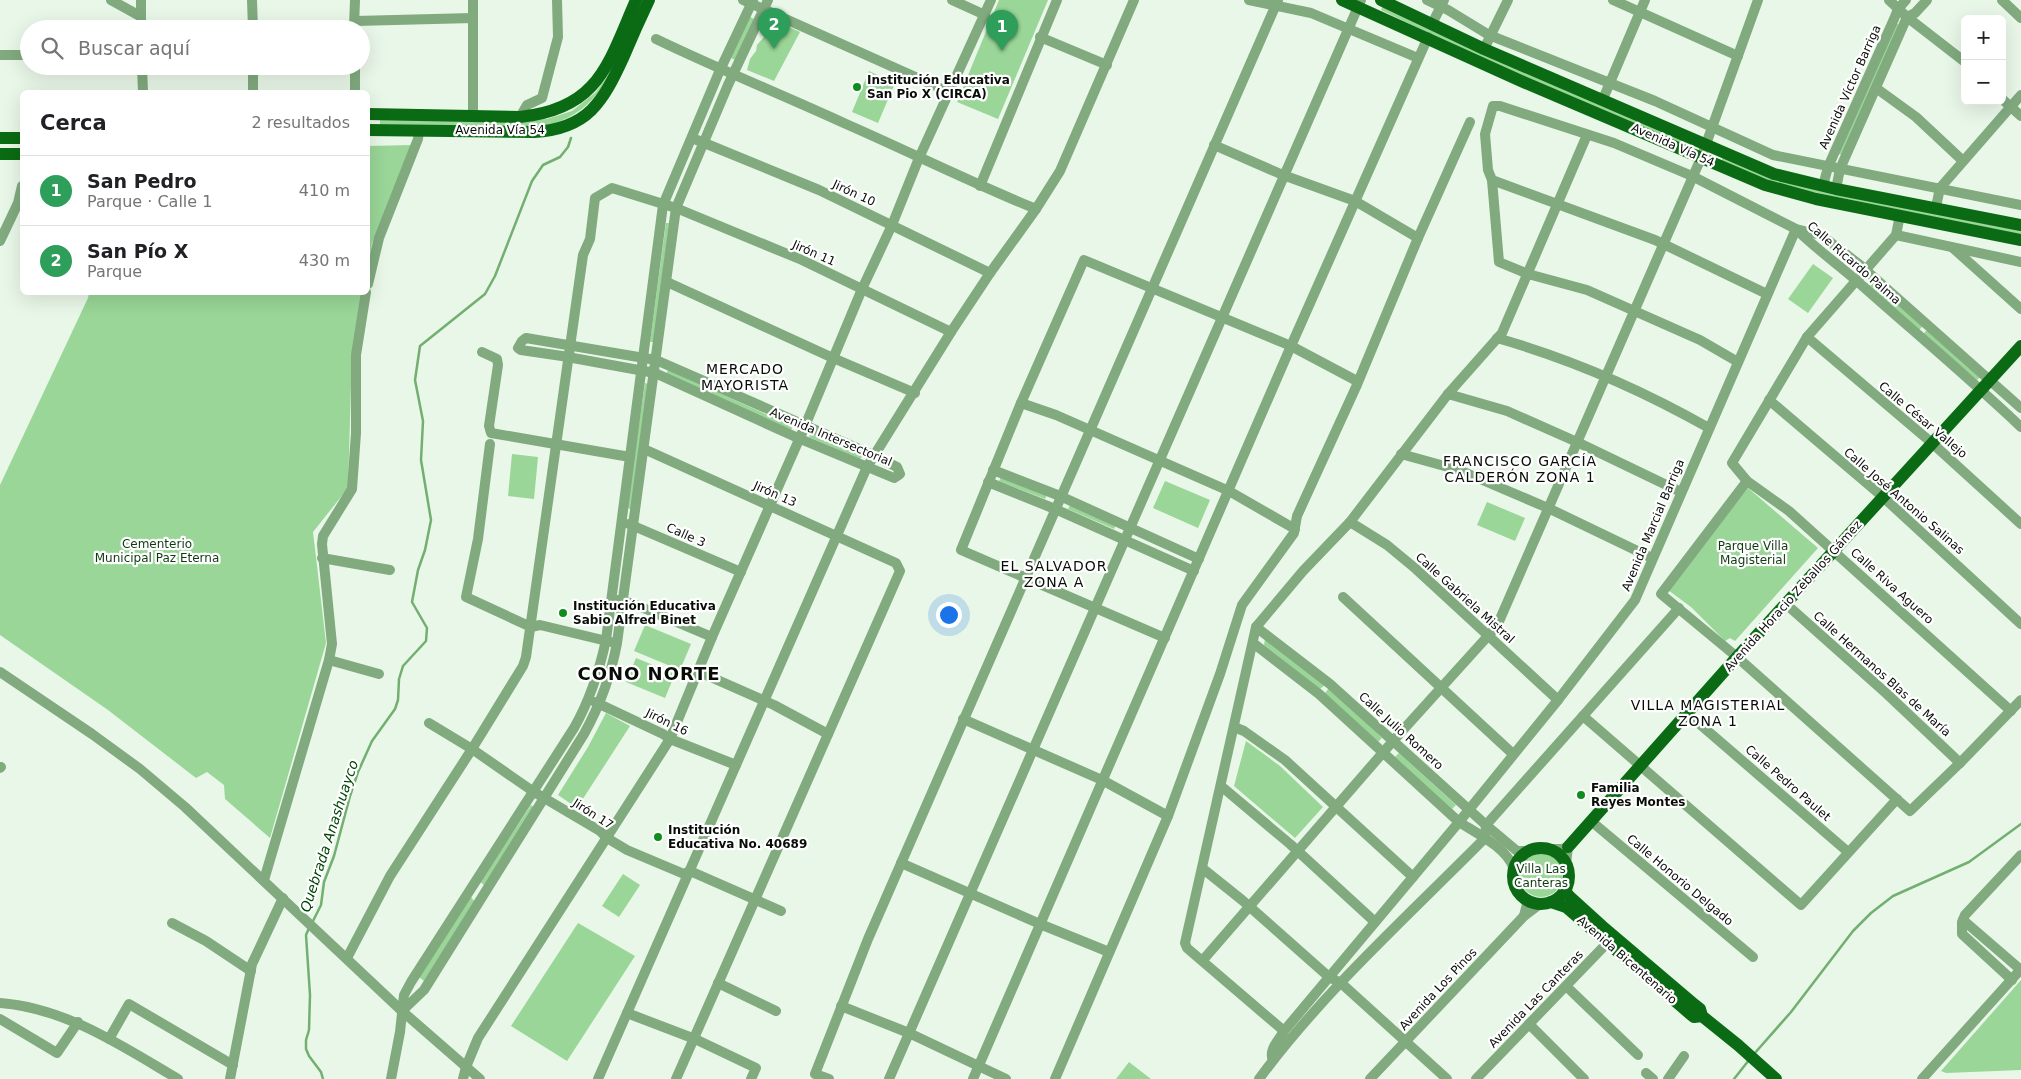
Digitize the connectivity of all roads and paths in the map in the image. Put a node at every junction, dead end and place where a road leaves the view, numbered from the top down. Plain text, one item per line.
1 (111, 0) edge
2 (141, 0) edge
3 (252, 0) edge
4 (355, 0) edge
5 (473, 0) edge
6 (557, 0) edge
7 (636, 0) edge
8 (649, 0) edge
9 (768, 0) edge
10 (952, 0) edge
11 (991, 0) edge
12 (1057, 0) edge
13 (1134, 0) edge
14 (1249, 0) edge
15 (1342, 0) edge
16 (1381, 0) edge
17 (1427, 0) edge
18 (1508, 0) edge
19 (1613, 0) edge
20 (1645, 0) edge
21 (1758, 0) edge
22 (1889, 0) edge
23 (1906, 0) edge
24 (1927, 0) edge
25 (2002, 0) edge
26 (749, 1) edge
27 (1277, 2) edge
28 (1360, 3) edge
29 (1442, 3) edge
30 (1898, 9) junction
31 (763, 10) junction
32 (1640, 11) junction
33 (985, 15) junction
34 (140, 16) junction
35 (1907, 17) junction
36 (473, 18) junction
37 (2021, 18) edge
38 (141, 20) edge
39 (253, 20) edge
40 (355, 20) edge
41 (370, 24) edge
42 (1432, 24) junction
43 (1348, 28) junction
44 (1490, 35) junction
45 (1040, 38) junction
46 (1428, 38) junction
47 (656, 39) dead end
48 (1484, 49) junction
49 (0, 55) edge
50 (20, 55) edge
51 (1738, 56) junction
52 (1418, 58) junction
53 (1962, 60) edge
54 (1107, 65) junction
55 (720, 70) junction
56 (142, 75) edge
57 (253, 75) edge
58 (355, 75) edge
59 (733, 75) junction
60 (1610, 84) junction
61 (1876, 88) junction
62 (143, 90) edge
63 (253, 90) edge
64 (355, 90) edge
65 (949, 92) junction
66 (2021, 95) edge
67 (1603, 99) junction
68 (2006, 103) edge
69 (2011, 107) junction
70 (370, 114) edge
71 (472, 116) junction
72 (2021, 116) edge
73 (520, 117) junction
74 (1470, 122) dead end
75 (1712, 128) junction
76 (370, 130) edge
77 (419, 130) junction
78 (1588, 134) junction
79 (0, 138) edge
80 (20, 138) edge
81 (691, 138) junction
82 (703, 143) junction
83 (1706, 144) junction
84 (1214, 145) junction
85 (0, 154) edge
86 (20, 154) edge
87 (919, 158) junction
88 (1701, 158) junction
89 (1962, 160) junction
90 (1828, 167) junction
91 (1840, 169) junction
92 (1283, 175) junction
93 (1692, 176) junction
94 (1492, 180) junction
95 (980, 186) junction
96 (1829, 188) junction
97 (1940, 188) junction
98 (20, 194) edge
99 (1355, 201) junction
100 (1558, 204) junction
101 (663, 205) junction
102 (2021, 205) edge
103 (1936, 207) junction
104 (676, 208) junction
105 (1036, 209) junction
106 (1900, 215) junction
107 (892, 225) junction
108 (2021, 225) edge
109 (1796, 229) junction
110 (1896, 235) junction
111 (1418, 238) junction
112 (2021, 240) edge
113 (0, 241) edge
114 (1663, 243) junction
115 (1952, 247) junction
116 (2021, 262) edge
117 (1865, 270) junction
118 (990, 273) junction
119 (1528, 274) junction
120 (370, 276) edge
121 (1856, 281) junction
122 (667, 282) junction
123 (1152, 287) junction
124 (862, 289) junction
125 (1767, 294) junction
126 (366, 295) edge
127 (2021, 309) edge
128 (1635, 310) junction
129 (1222, 318) junction
130 (951, 332) junction
131 (1807, 337) junction
132 (1497, 338) junction
133 (570, 345) junction
134 (1292, 346) junction
135 (2021, 346) edge
136 (482, 352) dead end
137 (644, 357) junction
138 (569, 358) junction
139 (833, 358) junction
140 (656, 360) junction
141 (1738, 362) junction
142 (642, 371) junction
143 (655, 373) junction
144 (1606, 376) junction
145 (1990, 380) junction
146 (1358, 381) junction
147 (1981, 390) junction
148 (914, 392) junction
149 (1448, 394) junction
150 (1768, 400) junction
151 (1021, 403) junction
152 (2021, 408) edge
153 (805, 426) junction
154 (2021, 427) edge
155 (1709, 428) junction
156 (1089, 430) junction
157 (798, 438) junction
158 (1577, 442) junction
159 (1932, 443) junction
160 (490, 444) dead end
161 (557, 444) junction
162 (644, 449) junction
163 (1401, 454) junction
164 (874, 455) junction
165 (630, 458) junction
166 (1159, 460) junction
167 (867, 467) junction
168 (992, 470) junction
169 (1747, 481) junction
170 (988, 482) junction
171 (1229, 491) junction
172 (1681, 492) junction
173 (1060, 496) junction
174 (1883, 497) junction
175 (770, 506) junction
176 (1548, 508) junction
177 (1054, 509) junction
178 (621, 522) junction
179 (1350, 522) junction
180 (2021, 524) edge
181 (634, 525) junction
182 (1129, 527) junction
183 (1295, 529) junction
184 (836, 534) junction
185 (1125, 539) junction
186 (1834, 550) junction
187 (322, 558) junction
188 (1199, 558) junction
189 (1652, 558) junction
190 (390, 570) dead end
191 (1194, 571) junction
192 (741, 572) junction
193 (1025, 577) junction
194 (1343, 597) dead end
195 (611, 599) junction
196 (622, 601) junction
197 (1786, 604) junction
198 (1095, 608) junction
199 (1679, 608) junction
200 (2021, 624) edge
201 (1256, 626) junction
202 (531, 627) junction
203 (1489, 636) junction
204 (712, 637) junction
205 (1166, 638) junction
206 (606, 640) junction
207 (1253, 642) junction
208 (617, 643) junction
209 (1737, 657) junction
210 (329, 660) junction
211 (698, 671) junction
212 (0, 672) edge
213 (379, 674) dead end
214 (1442, 688) junction
215 (590, 699) junction
216 (764, 700) junction
217 (1558, 700) junction
218 (2021, 700) edge
219 (600, 704) junction
220 (2011, 711) junction
221 (1688, 714) junction
222 (1583, 716) junction
223 (963, 719) junction
224 (429, 722) dead end
225 (1234, 727) junction
226 (828, 734) junction
227 (670, 739) junction
228 (1393, 741) junction
229 (472, 749) junction
230 (1032, 750) junction
231 (1384, 752) junction
232 (1513, 754) junction
233 (1960, 763) junction
234 (736, 765) junction
235 (1640, 767) junction
236 (1102, 780) junction
237 (1221, 786) junction
238 (534, 792) junction
239 (545, 797) junction
240 (1897, 800) junction
241 (1336, 808) junction
242 (1468, 810) junction
243 (1168, 816) junction
244 (1592, 821) junction
245 (1459, 822) junction
246 (1486, 825) junction
247 (608, 838) junction
248 (1485, 838) junction
249 (1568, 847) junction
250 (1550, 849) junction
251 (1298, 851) junction
252 (1528, 851) junction
253 (1848, 852) junction
254 (2021, 855) edge
255 (901, 863) junction
256 (1566, 864) junction
257 (1202, 868) junction
258 (1514, 869) junction
259 (690, 872) junction
260 (1413, 877) junction
261 (264, 880) junction
262 (469, 890) junction
263 (1565, 890) junction
264 (970, 893) junction
265 (283, 898) junction
266 (482, 898) junction
267 (755, 900) junction
268 (1540, 902) junction
269 (1250, 907) junction
270 (781, 911) dead end
271 (1963, 920) junction
272 (1375, 922) junction
273 (172, 923) dead end
274 (1040, 924) junction
275 (1610, 940) junction
276 (1109, 952) junction
277 (1753, 957) dead end
278 (347, 958) junction
279 (1203, 960) junction
280 (2021, 969) edge
281 (251, 971) junction
282 (1329, 977) junction
283 (2012, 980) junction
284 (1341, 983) junction
285 (718, 984) junction
286 (1566, 986) junction
287 (0, 1003) edge
288 (841, 1006) junction
289 (402, 1011) junction
290 (776, 1011) dead end
291 (627, 1013) junction
292 (0, 1019) edge
293 (78, 1022) junction
294 (1529, 1024) junction
295 (1284, 1031) junction
296 (909, 1033) junction
297 (109, 1039) junction
298 (695, 1039) junction
299 (1405, 1042) junction
300 (1638, 1055) dead end
301 (1684, 1056) dead end
302 (1273, 1060) junction
303 (233, 1066) junction
304 (466, 1066) junction
305 (978, 1067) junction
306 (178, 1079) edge
307 (230, 1079) edge
308 (391, 1079) edge
309 (463, 1079) edge
310 (480, 1079) edge
311 (598, 1079) edge
312 (676, 1079) edge
313 (751, 1079) edge
314 (829, 1079) edge
315 (889, 1079) edge
316 (973, 1079) edge
317 (1006, 1079) edge
318 (1055, 1079) edge
319 (1259, 1079) edge
320 (1370, 1079) edge
321 (1447, 1079) edge
322 (1476, 1079) edge
323 (1584, 1079) edge
324 (1668, 1079) edge
325 (1776, 1079) edge
326 (1922, 1079) edge

1 - 34 street
2 - 34 street
3 - 39 street
4 - 40 street
5 - 36 street
6 - 73 street
7 - 73 main road
8 - 77 main road, Avenida Vía 54
9 - 31 street
10 - 33 street
11 - 33 street
12 - 45 street
13 - 54 street
14 - 27 street
15 - 28 main road, Avenida Vía 54
16 - 42 main road, Avenida Vía 54
17 - 29 street
18 - 44 street
19 - 32 street
20 - 32 street
21 - 51 street
22 - 30 street
23 - 30 street, Avenida Víctor Barriga
24 - 35 street
25 - 37 street
26 - 31 street
26 - 55 street
27 - 43 street
27 - 84 street
28 - 43 street
28 - 46 main road, Avenida Vía 54
29 - 42 street
29 - 44 street
30 - 35 street
30 - 90 street, Avenida Víctor Barriga
31 - 59 street
31 - 65 street
32 - 51 street
32 - 60 street
33 - 65 street
34 - 38 street
35 - 53 street
35 - 61 street
36 - 41 street
36 - 71 street
42 - 48 main road, Avenida Vía 54
43 - 52 street
43 - 92 street
44 - 48 street
44 - 60 street
45 - 54 street
45 - 95 street
46 - 52 street
46 - 88 main road, Avenida Vía 54
47 - 55 street
48 - 67 main road, Avenida Vía 54
49 - 50 street
51 - 75 street
52 - 99 street
54 - 105 street
55 - 59 street
55 - 81 street
56 - 62 street
57 - 63 street
58 - 64 street
59 - 82 street
59 - 87 street
60 - 67 street
60 - 75 street
61 - 89 street
61 - 91 street
65 - 87 street
66 - 69 street
67 - 83 main road, Avenida Vía 54
68 - 69 street
69 - 72 street
69 - 89 street
70 - 71 main road
71 - 73 main road
74 - 111 street
75 - 83 street
75 - 90 street
76 - 77 main road, Avenida Vía 54
77 - 120 street
78 - 93 street
78 - 94 street
78 - 100 street
79 - 80 main road
81 - 82 street, Jirón 10
81 - 101 street
82 - 104 street
82 - 107 street, Jirón 10
83 - 88 street
83 - 96 main road, Avenida Vía 54
84 - 92 street
84 - 123 street
85 - 86 main road
87 - 95 street
87 - 107 street
88 - 93 street
88 - 106 main road, Avenida Vía 54
89 - 97 street
90 - 91 street
90 - 96 street, Avenida Víctor Barriga
91 - 96 street
91 - 97 street
92 - 99 street
92 - 129 street
93 - 109 street
93 - 114 street
94 - 100 street
94 - 119 street
95 - 105 street
96 - 103 main road, Avenida Vía 54
97 - 102 street
97 - 103 street
98 - 113 street
99 - 111 street
99 - 134 street
100 - 114 street
100 - 119 street
101 - 104 street, Jirón 11
101 - 133 street, Jirón 11
101 - 137 street
103 - 108 main road, Avenida Vía 54
104 - 122 street
104 - 124 street, Jirón 11
105 - 118 street
106 - 110 street
106 - 112 main road, Avenida Vía 54
107 - 118 street, Jirón 10
107 - 124 street
109 - 117 street, Calle Ricardo Palma
109 - 121 street, Calle Ricardo Palma
109 - 125 street, Avenida Marcial Barriga
110 - 115 street
110 - 117 street
111 - 146 street
114 - 125 street
114 - 128 street
115 - 116 street
115 - 127 street
117 - 121 street
117 - 145 street, Calle Ricardo Palma
118 - 130 street
119 - 128 street
119 - 132 street
121 - 131 street
121 - 147 street, Calle Ricardo Palma
122 - 139 street
122 - 140 street
123 - 129 street
123 - 151 street
123 - 156 street
124 - 130 street, Jirón 11
124 - 139 street
125 - 141 street, Avenida Marcial Barriga
126 - 187 street
128 - 141 street
128 - 144 street
129 - 134 street
129 - 166 street
130 - 148 street
131 - 150 street
131 - 159 street, Calle César Vallejo
132 - 144 street
132 - 149 street
133 - 137 street, Avenida Intersectorial
133 - 138 street
133 - 138 street, Avenida Intersectorial
134 - 146 street
134 - 171 street
135 - 145 main road, Avenida Horacio Zeballos Gámez
136 - 161 street
137 - 140 street, Avenida Intersectorial
137 - 142 street
138 - 142 street, Avenida Intersectorial
138 - 161 street
139 - 148 street
139 - 153 street
140 - 143 street
140 - 153 street, Avenida Intersectorial
141 - 155 street, Avenida Marcial Barriga
142 - 143 street, Avenida Intersectorial
142 - 165 street
143 - 157 street, Avenida Intersectorial
143 - 162 street
144 - 155 street
144 - 158 street
145 - 147 main road, Avenida Horacio Zeballos Gámez
145 - 152 street, Calle Ricardo Palma
146 - 183 street
147 - 154 street, Calle Ricardo Palma
147 - 159 main road, Avenida Horacio Zeballos Gámez
148 - 164 street
149 - 158 street
149 - 163 street
150 - 169 street, Calle Riva Aguero
150 - 174 street, Calle José Antonio Salinas
151 - 156 street
151 - 168 street
153 - 157 street
153 - 164 street, Avenida Intersectorial
155 - 172 street, Avenida Marcial Barriga
156 - 166 street
156 - 173 street
157 - 167 street, Avenida Intersectorial
157 - 175 street
158 - 172 street
158 - 176 street
159 - 174 main road, Avenida Horacio Zeballos Gámez
159 - 180 street, Calle César Vallejo
160 - 202 street
161 - 165 street
161 - 202 street
162 - 175 street, Jirón 13
162 - 181 street
163 - 176 street
163 - 179 street
164 - 167 street
164 - 167 street, Avenida Intersectorial
165 - 178 street
166 - 171 street
166 - 182 street
167 - 184 street
168 - 170 street
168 - 173 street
169 - 186 street, Calle Riva Aguero
169 - 199 street
170 - 177 street
170 - 193 street
171 - 183 street
171 - 188 street
172 - 189 street, Avenida Marcial Barriga
173 - 177 street
173 - 182 street
174 - 186 main road, Avenida Horacio Zeballos Gámez
174 - 200 street, Calle José Antonio Salinas
175 - 184 street, Jirón 13
175 - 192 street
176 - 189 street
176 - 203 street
177 - 185 street
177 - 193 street
178 - 181 street, Calle 3
178 - 195 street
179 - 201 street
179 - 203 street, Calle Gabriela Mistral
181 - 192 street, Calle 3
181 - 196 street
182 - 185 street
182 - 188 street
183 - 243 street
184 - 216 street
184 - 226 street, Jirón 13
185 - 191 street
185 - 198 street
186 - 197 main road, Avenida Horacio Zeballos Gámez
186 - 220 street, Calle Riva Aguero
187 - 190 street
187 - 210 street
188 - 191 street
189 - 217 street, Avenida Marcial Barriga
191 - 205 street
192 - 204 street
193 - 198 street
193 - 223 street
194 - 214 street
195 - 196 street
195 - 206 street
196 - 204 street
196 - 208 street
197 - 209 main road, Avenida Horacio Zeballos Gámez
197 - 233 street, Calle Hermanos Blas de María
198 - 205 street
198 - 230 street
199 - 209 street
199 - 222 street
201 - 207 street
201 - 228 street, Calle Julio Romero
202 - 206 street
202 - 229 street
203 - 214 street
203 - 217 street, Calle Gabriela Mistral
204 - 211 street
205 - 236 street
206 - 208 street
206 - 215 street
207 - 225 street
207 - 231 street
208 - 219 street
209 - 221 main road, Avenida Horacio Zeballos Gámez
209 - 240 street
210 - 213 street
210 - 261 street
211 - 216 street
211 - 227 street
212 - 261 street
214 - 228 street
214 - 232 street
215 - 219 street, Jirón 16
215 - 238 street
216 - 226 street
216 - 234 street
217 - 232 street, Avenida Marcial Barriga
218 - 220 street
219 - 227 street, Jirón 16
219 - 239 street
220 - 233 street
221 - 235 main road, Avenida Horacio Zeballos Gámez
221 - 253 street, Calle Pedro Paulet
222 - 235 street
222 - 246 street
223 - 230 street
223 - 255 street
224 - 229 street, Jirón 17
225 - 237 street
225 - 241 street
226 - 267 street
227 - 234 street, Jirón 16
227 - 247 street
228 - 231 street
228 - 242 street, Calle Julio Romero
229 - 238 street, Jirón 17
229 - 278 street
230 - 236 street
230 - 264 street
231 - 241 street
231 - 245 street
232 - 242 street, Avenida Marcial Barriga
233 - 240 street
234 - 259 street
235 - 244 main road, Avenida Horacio Zeballos Gámez
235 - 253 street
236 - 243 street
236 - 274 street
237 - 251 street
237 - 257 street
238 - 239 street, Jirón 17
238 - 262 street
239 - 247 street, Jirón 17
239 - 266 street
240 - 253 street
241 - 251 street
241 - 260 street
242 - 245 street, Avenida Marcial Barriga
242 - 246 street, Calle Julio Romero
243 - 276 street
244 - 249 main road, Avenida Horacio Zeballos Gámez
244 - 277 street, Calle Honorio Delgado
245 - 248 street
245 - 260 street, Avenida Marcial Barriga
246 - 248 street
246 - 252 street, Calle Julio Romero
247 - 259 street, Jirón 17
247 - 304 street
248 - 258 street
248 - 284 street
249 - 250 street
249 - 256 street
250 - 252 main road
250 - 256 main road
251 - 269 street
251 - 272 street
252 - 258 main road
254 - 271 street
255 - 264 street
255 - 288 street
256 - 263 main road
257 - 269 street
257 - 279 street
258 - 268 main road
259 - 267 street, Jirón 17
259 - 291 street
260 - 272 street, Avenida Marcial Barriga
261 - 265 street
262 - 266 street
262 - 289 street
263 - 268 main road
263 - 275 main road, Avenida Bicentenario
264 - 274 street
264 - 296 street
265 - 278 street
265 - 281 street
266 - 289 street
267 - 270 street, Jirón 17
267 - 285 street
268 - 275 main road, Avenida Bicentenario
268 - 299 street, Avenida Los Pinos
269 - 279 street
269 - 282 street
271 - 280 street
271 - 283 street
272 - 282 street, Avenida Marcial Barriga
273 - 281 street
274 - 276 street
274 - 305 street
275 - 286 street, Avenida Las Canteras
275 - 325 main road, Avenida Bicentenario
276 - 318 street
278 - 289 street
279 - 295 street
280 - 283 street
281 - 303 street
282 - 284 street
282 - 295 street, Avenida Marcial Barriga
283 - 326 street
284 - 299 street
284 - 302 street
285 - 290 street
285 - 298 street
286 - 294 street, Avenida Las Canteras
286 - 300 street
287 - 293 street
288 - 296 street
288 - 314 street
289 - 304 street
289 - 308 street
291 - 298 street
291 - 311 street
292 - 293 street
293 - 297 street
294 - 322 street, Avenida Las Canteras
294 - 323 street
295 - 302 street, Avenida Marcial Barriga
296 - 305 street
296 - 315 street
297 - 303 street
297 - 306 street
298 - 312 street
298 - 313 street
299 - 320 street, Avenida Los Pinos
299 - 321 street
301 - 324 street
302 - 319 street
303 - 307 street
304 - 309 street
304 - 310 street
305 - 316 street
305 - 317 street

